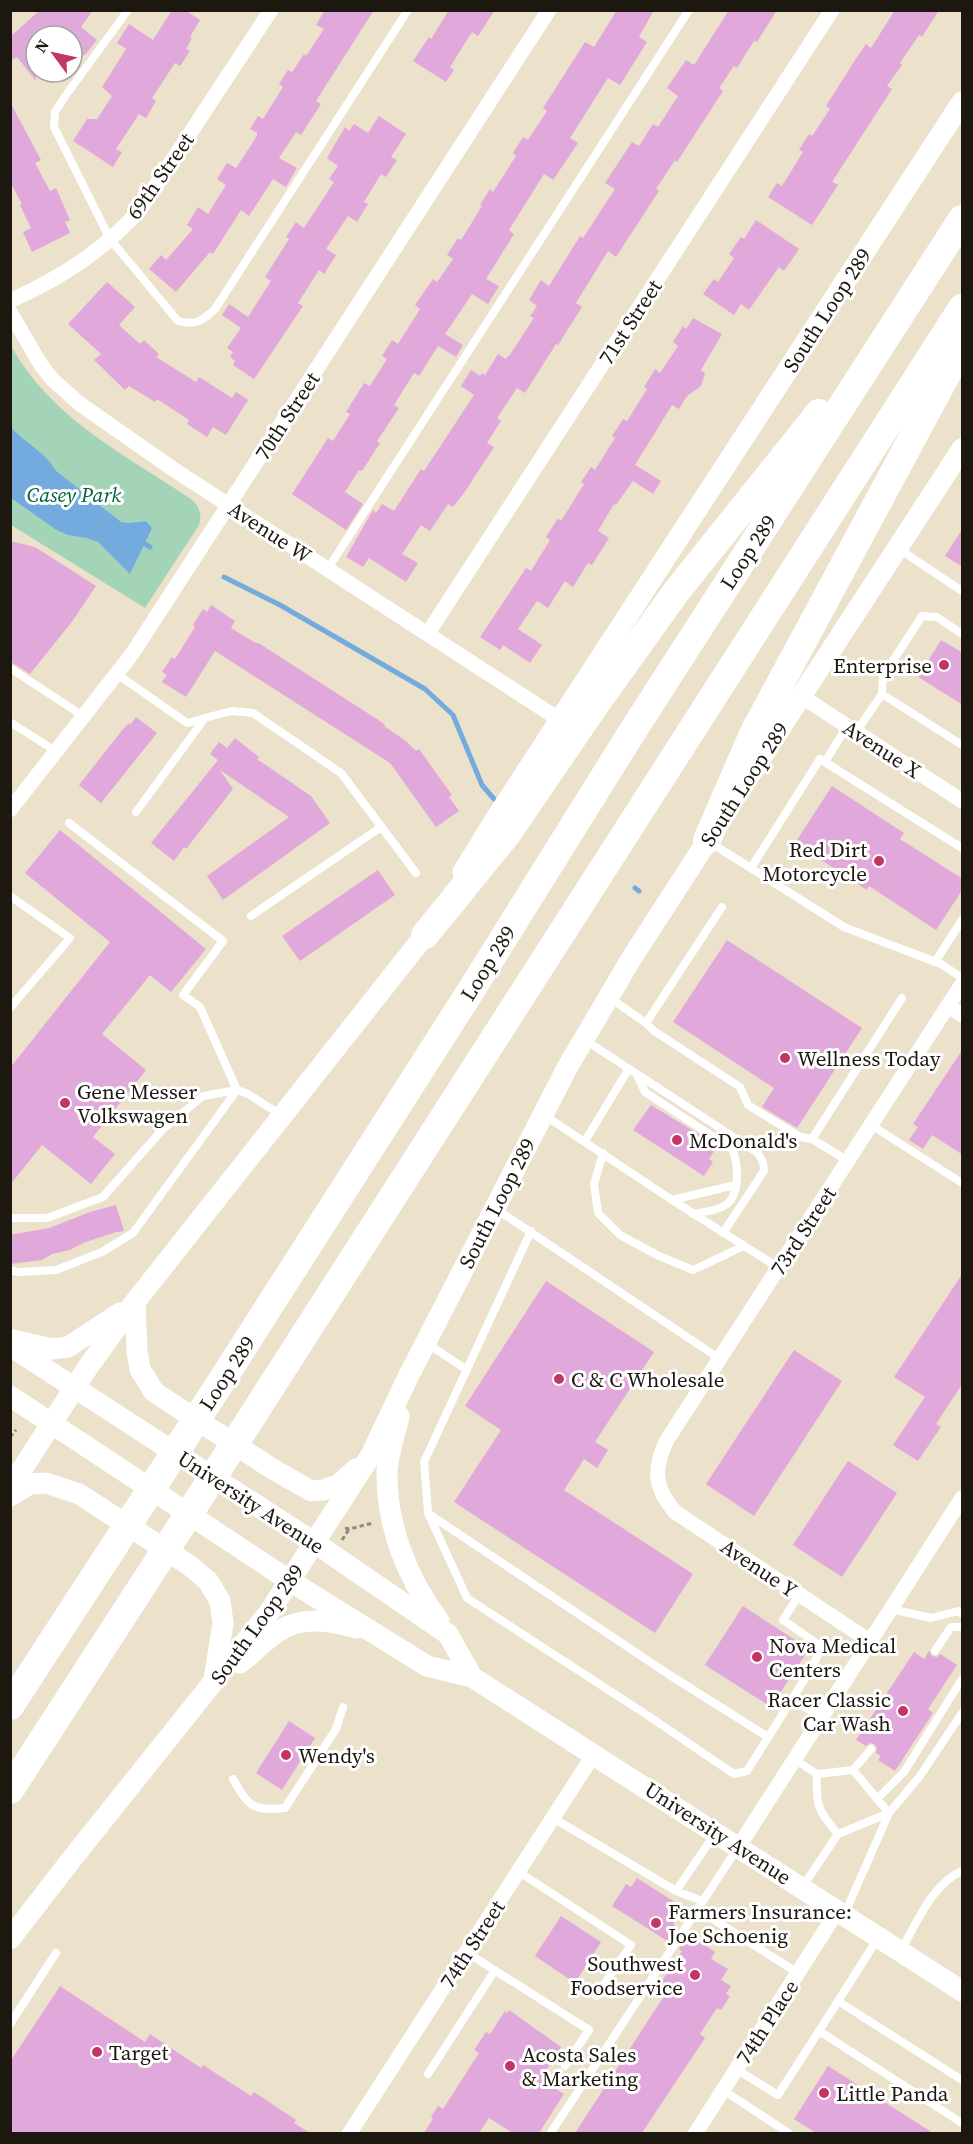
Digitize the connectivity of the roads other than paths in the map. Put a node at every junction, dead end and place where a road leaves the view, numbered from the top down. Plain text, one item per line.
1 (128, 10) edge
2 (270, 10) edge
3 (408, 10) edge
4 (549, 10) edge
5 (689, 10) edge
6 (832, 10) edge
7 (963, 102) edge
8 (963, 219) edge
9 (110, 239) junction
10 (10, 301) edge
11 (963, 308) edge
12 (904, 309) junction
13 (10, 312) edge
14 (963, 345) edge
15 (963, 449) edge
16 (229, 506) junction
17 (898, 548) junction
18 (327, 570) junction
19 (963, 591) edge
20 (428, 633) junction
21 (963, 634) edge
22 (10, 669) edge
23 (117, 674) junction
24 (882, 694) junction
25 (801, 696) junction
26 (85, 717) junction
27 (205, 718) junction
28 (560, 720) junction
29 (10, 722) edge
30 (852, 729) junction
31 (963, 745) edge
32 (57, 752) junction
33 (825, 762) junction
34 (963, 801) edge
35 (10, 810) edge
36 (136, 812) dead end
37 (69, 823) dead end
38 (381, 826) junction
39 (707, 840) junction
40 (962, 848) edge
41 (751, 868) junction
42 (416, 873) dead end
43 (10, 896) edge
44 (722, 907) dead end
45 (251, 916) dead end
46 (963, 920) edge
47 (425, 935) junction
48 (935, 962) junction
49 (963, 978) edge
50 (963, 984) edge
51 (609, 997) junction
52 (902, 998) dead end
53 (948, 1006) junction
54 (10, 1008) edge
55 (963, 1015) edge
56 (646, 1023) junction
57 (584, 1039) junction
58 (628, 1070) junction
59 (637, 1075) junction
60 (237, 1090) junction
61 (543, 1114) junction
62 (282, 1115) junction
63 (871, 1125) junction
64 (812, 1139) junction
65 (585, 1141) junction
66 (603, 1153) junction
67 (848, 1161) junction
68 (963, 1183) edge
69 (735, 1185) junction
70 (672, 1200) junction
71 (494, 1208) junction
72 (693, 1214) junction
73 (10, 1218) edge
74 (531, 1231) junction
75 (723, 1233) junction
76 (744, 1246) junction
77 (779, 1268) junction
78 (10, 1270) edge
79 (135, 1302) junction
80 (10, 1340) edge
81 (426, 1343) junction
82 (10, 1346) edge
83 (720, 1359) junction
84 (466, 1370) junction
85 (408, 1377) junction
86 (75, 1387) junction
87 (10, 1396) edge
88 (51, 1424) junction
89 (371, 1455) junction
90 (658, 1484) joint
91 (10, 1488) edge
92 (10, 1496) edge
93 (962, 1498) edge
94 (428, 1514) junction
95 (315, 1544) junction
96 (290, 1581) junction
97 (799, 1595) junction
98 (891, 1609) junction
99 (963, 1614) edge
100 (963, 1627) edge
101 (372, 1633) junction
102 (448, 1634) junction
103 (871, 1642) junction
104 (934, 1651) dead end
105 (472, 1677) junction
106 (963, 1679) edge
107 (213, 1684) junction
108 (792, 1699) junction
109 (10, 1706) edge
110 (343, 1707) dead end
111 (963, 1713) edge
112 (821, 1717) junction
113 (768, 1737) junction
114 (871, 1749) dead end
115 (594, 1754) junction
116 (794, 1759) junction
117 (853, 1770) junction
118 (817, 1774) junction
119 (233, 1779) dead end
120 (10, 1790) edge
121 (877, 1799) junction
122 (889, 1813) junction
123 (553, 1818) junction
124 (716, 1832) junction
125 (838, 1834) junction
126 (739, 1846) junction
127 (963, 1871) edge
128 (519, 1872) junction
129 (802, 1887) junction
130 (676, 1891) junction
131 (702, 1901) junction
132 (841, 1912) junction
133 (708, 1916) dead end
134 (879, 1937) junction
135 (10, 1939) edge
136 (900, 1951) junction
137 (466, 1952) junction
138 (56, 1953) dead end
139 (495, 1970) junction
140 (798, 1973) junction
141 (963, 1991) edge
142 (596, 1996) dead end
143 (838, 2001) junction
144 (10, 2024) edge
145 (819, 2031) junction
146 (565, 2066) dead end
147 (736, 2069) junction
148 (428, 2074) dead end
149 (963, 2080) edge
150 (723, 2090) junction
151 (963, 2123) edge
152 (349, 2133) edge
153 (550, 2133) edge
154 (695, 2133) edge
155 (790, 2133) edge

1 - 9 lane
2 - 9 street, 69th Street
3 - 9 lane
4 - 16 street, 70th Street
5 - 18 lane
6 - 20 street, 71st Street
7 - 28 main road, South Loop 289
8 - 12 highway, Loop 289
9 - 10 street, 69th Street
11 - 120 highway
12 - 47 highway
12 - 109 highway, Loop 289
13 - 16 street, Avenue W
14 - 39 highway
15 - 17 main road, South Loop 289
16 - 18 street, Avenue W
16 - 23 street, 70th Street
17 - 19 lane
17 - 25 main road, South Loop 289
18 - 20 street, Avenue W
20 - 28 street, Avenue W
21 - 24 lane
22 - 26 lane
23 - 26 street, 70th Street
23 - 27 lane
24 - 30 lane
24 - 31 lane
25 - 30 street, Avenue X
25 - 39 main road, South Loop 289
26 - 32 street, 70th Street
27 - 36 lane
27 - 38 lane
28 - 47 main road, South Loop 289
29 - 32 lane
30 - 33 lane
30 - 34 street, Avenue X
32 - 35 street, 70th Street
33 - 40 lane
33 - 41 lane
37 - 60 lane
38 - 42 lane
38 - 45 lane
39 - 41 lane
39 - 51 main road, South Loop 289
41 - 48 lane
43 - 54 lane
44 - 56 lane
46 - 48 lane
47 - 62 main road, South Loop 289
48 - 49 lane
50 - 53 street, 73rd Street
51 - 56 lane
51 - 57 main road, South Loop 289
52 - 64 lane
53 - 55 street
53 - 63 street, 73rd Street
56 - 64 lane
57 - 58 lane
57 - 61 main road, South Loop 289
58 - 59 lane
58 - 65 lane
59 - 69 lane
59 - 75 lane
60 - 62 lane
60 - 73 lane
60 - 78 lane
61 - 65 lane
61 - 71 main road, South Loop 289
62 - 79 main road, South Loop 289
63 - 67 street, 73rd Street
63 - 68 lane
64 - 67 lane
65 - 66 lane
66 - 70 lane
66 - 76 lane
67 - 77 street, 73rd Street
69 - 70 lane
69 - 72 lane
70 - 72 lane
71 - 74 lane
71 - 81 main road, South Loop 289
72 - 75 lane
74 - 83 lane
74 - 84 lane
75 - 76 lane
76 - 77 lane
77 - 83 street, 73rd Street
79 - 80 main road
79 - 86 main road, South Loop 289
79 - 89 main road
81 - 84 lane
81 - 85 main road, South Loop 289
82 - 86 main road, University Avenue
83 - 90 street, 73rd Street
84 - 94 lane
85 - 89 main road, South Loop 289
85 - 102 main road
86 - 88 main road, South Loop 289
86 - 95 main road, University Avenue
87 - 88 main road, University Avenue
88 - 91 main road, South Loop 289
88 - 96 main road, University Avenue
89 - 95 main road, South Loop 289
90 - 97 street, Avenue Y
92 - 107 main road
93 - 98 street
94 - 113 lane
94 - 113 lane
95 - 96 main road, South Loop 289
95 - 102 main road, University Avenue
96 - 101 main road, University Avenue
96 - 107 main road, South Loop 289
97 - 103 street, Avenue Y
97 - 108 lane
98 - 99 lane
98 - 103 street
100 - 104 lane
101 - 105 main road, University Avenue
101 - 107 main road
102 - 105 main road, University Avenue
103 - 112 street
105 - 115 main road, University Avenue
106 - 121 lane
107 - 135 main road, South Loop 289
108 - 112 lane
108 - 113 lane
110 - 119 lane
111 - 122 lane
112 - 116 street
114 - 117 lane
115 - 123 street, 74th Street
115 - 124 main road, University Avenue
116 - 118 lane
116 - 126 street
117 - 118 lane
117 - 121 lane
118 - 125 lane
121 - 122 lane
122 - 125 lane
122 - 132 lane
123 - 128 street, 74th Street
123 - 130 lane
124 - 126 main road, University Avenue
124 - 130 lane
125 - 129 lane
126 - 129 main road, University Avenue
126 - 131 lane
127 - 136 lane
128 - 137 street, 74th Street
128 - 142 lane
129 - 132 main road, University Avenue
130 - 131 lane
131 - 153 lane
132 - 134 main road, University Avenue
132 - 140 street, 74th Place
133 - 140 lane
134 - 136 main road, University Avenue
134 - 143 lane
136 - 141 main road, University Avenue
137 - 139 lane
137 - 152 street, 74th Street
138 - 144 lane
139 - 146 lane
139 - 148 lane
140 - 147 street, 74th Place
143 - 145 lane
143 - 149 lane
145 - 147 lane
145 - 151 lane
147 - 150 street, 74th Place
150 - 154 street, 74th Place
150 - 155 lane

